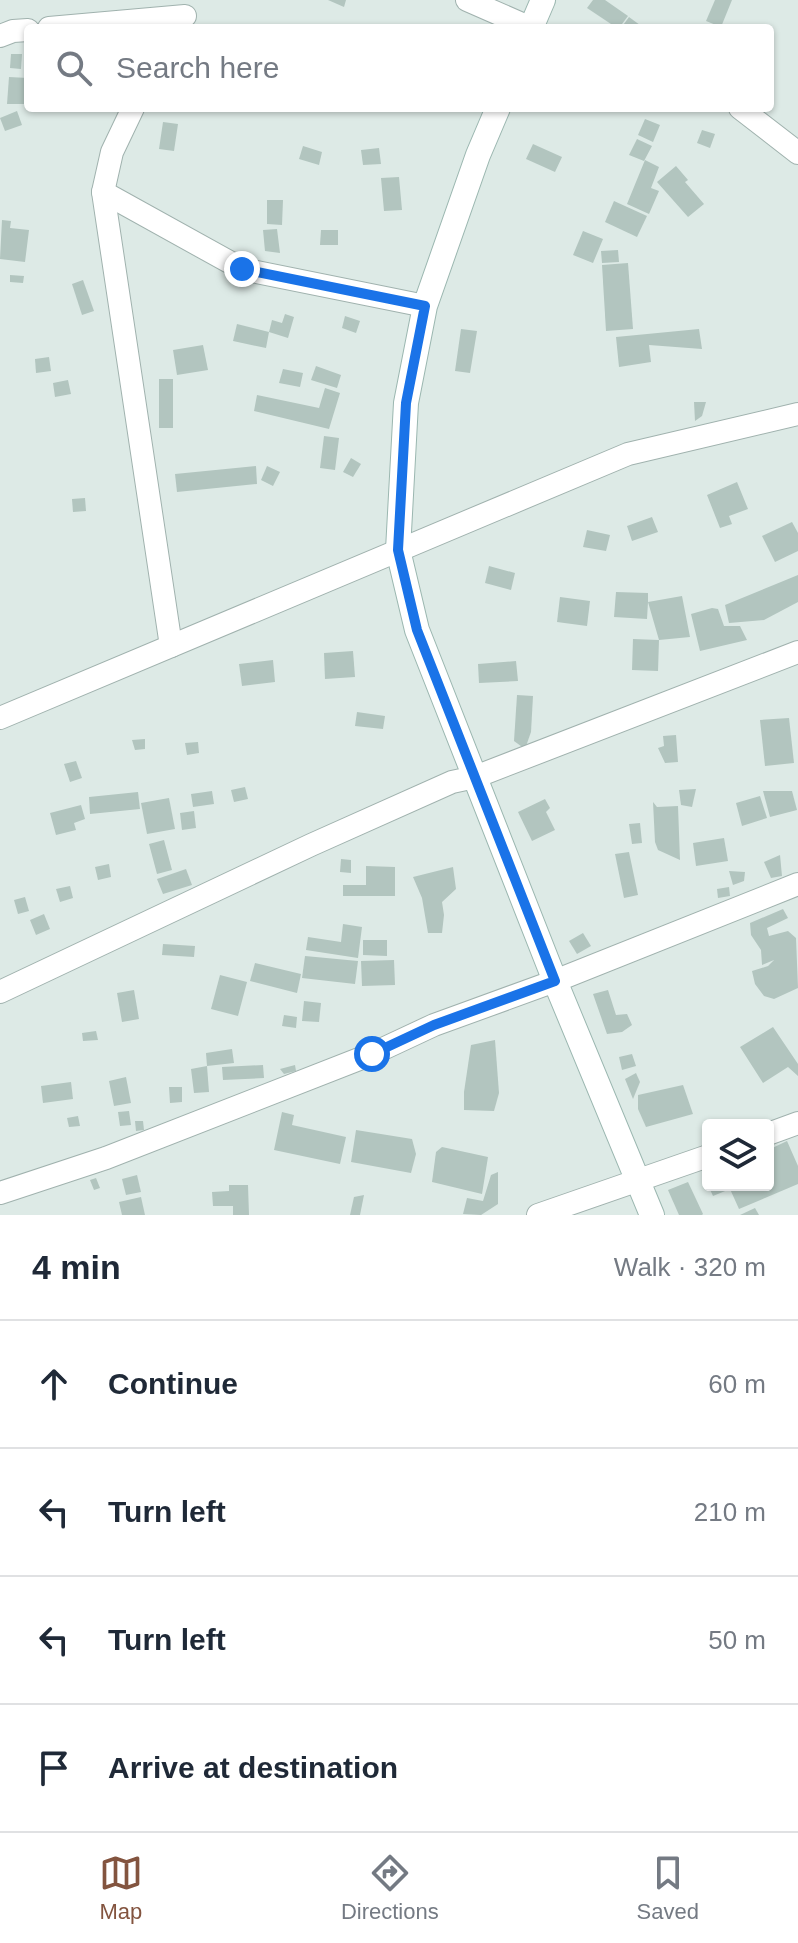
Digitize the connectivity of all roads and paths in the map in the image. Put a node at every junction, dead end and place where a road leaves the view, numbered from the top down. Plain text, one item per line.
1 (467, 0) edge
2 (543, 0) edge
3 (186, 15) edge
4 (91, 24) edge
5 (522, 24) edge
6 (533, 24) edge
7 (24, 30) edge
8 (0, 36) edge
9 (131, 112) edge
10 (496, 112) edge
11 (745, 112) edge
12 (798, 153) edge
13 (103, 192) junction
14 (425, 306) junction
15 (798, 414) edge
16 (398, 550) junction
17 (171, 646) junction
18 (798, 652) edge
19 (0, 718) edge
20 (475, 777) junction
21 (798, 884) edge
22 (555, 981) junction
23 (0, 992) edge
24 (798, 1123) edge
25 (774, 1132) edge
26 (702, 1158) edge
27 (637, 1182) junction
28 (0, 1193) edge
29 (0, 1200) edge
30 (6, 1215) edge
31 (538, 1215) edge
32 (652, 1215) edge

1 - 5 street
2 - 6 street
3 - 4 street
7 - 8 street
9 - 13 street
10 - 14 street
11 - 12 street
13 - 14 street
13 - 17 street
14 - 16 street
15 - 16 street
16 - 17 street
16 - 20 street
17 - 19 street
18 - 20 street
20 - 22 street
20 - 23 street
21 - 22 street
22 - 27 street
22 - 28 street
24 - 25 street
26 - 27 street
27 - 31 street
27 - 32 street
29 - 30 street

